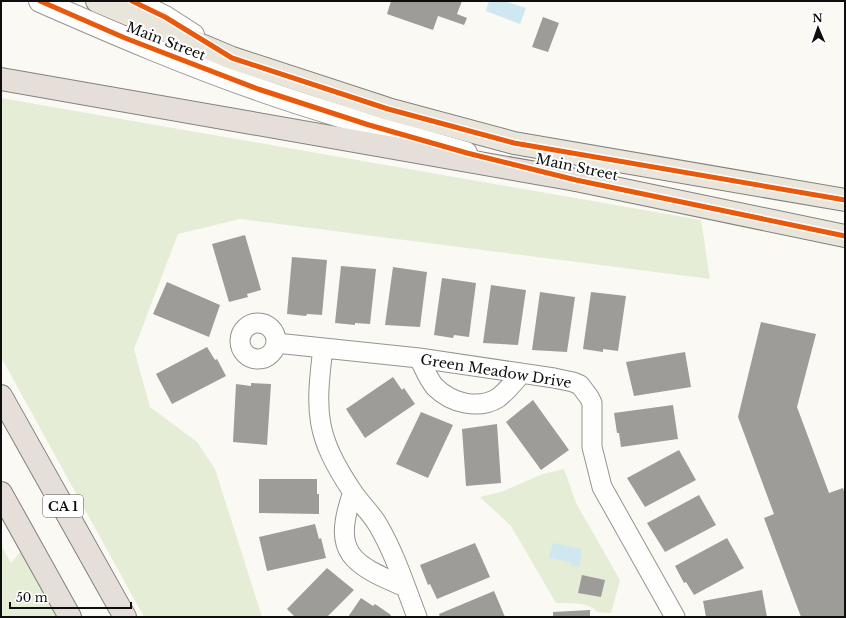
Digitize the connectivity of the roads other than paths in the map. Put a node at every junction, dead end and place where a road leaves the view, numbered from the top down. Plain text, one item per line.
1 (40, 1) edge
2 (97, 1) edge
3 (132, 1) edge
4 (232, 58) junction
5 (1, 79) edge
6 (576, 180) junction
7 (845, 200) edge
8 (845, 236) edge
9 (276, 343) dead end
10 (323, 348) junction
11 (419, 358) junction
12 (522, 373) junction
13 (1, 396) edge
14 (353, 492) junction
15 (1, 493) edge
16 (405, 587) junction
17 (70, 617) edge
18 (125, 617) edge
19 (417, 617) edge
20 (675, 617) edge

1 - 6 street, Main Street
2 - 4 main road, Main Street
3 - 4 street
4 - 7 main road, Main Street
5 - 6 highway
6 - 8 main road, Main Street
9 - 10 street, Green Meadow Drive
10 - 11 street, Green Meadow Drive
10 - 14 street
11 - 12 street, Green Meadow Drive
11 - 12 street
12 - 20 street, Green Meadow Drive
13 - 18 highway, CA 1
14 - 16 street
14 - 16 street
15 - 17 highway
16 - 19 street

